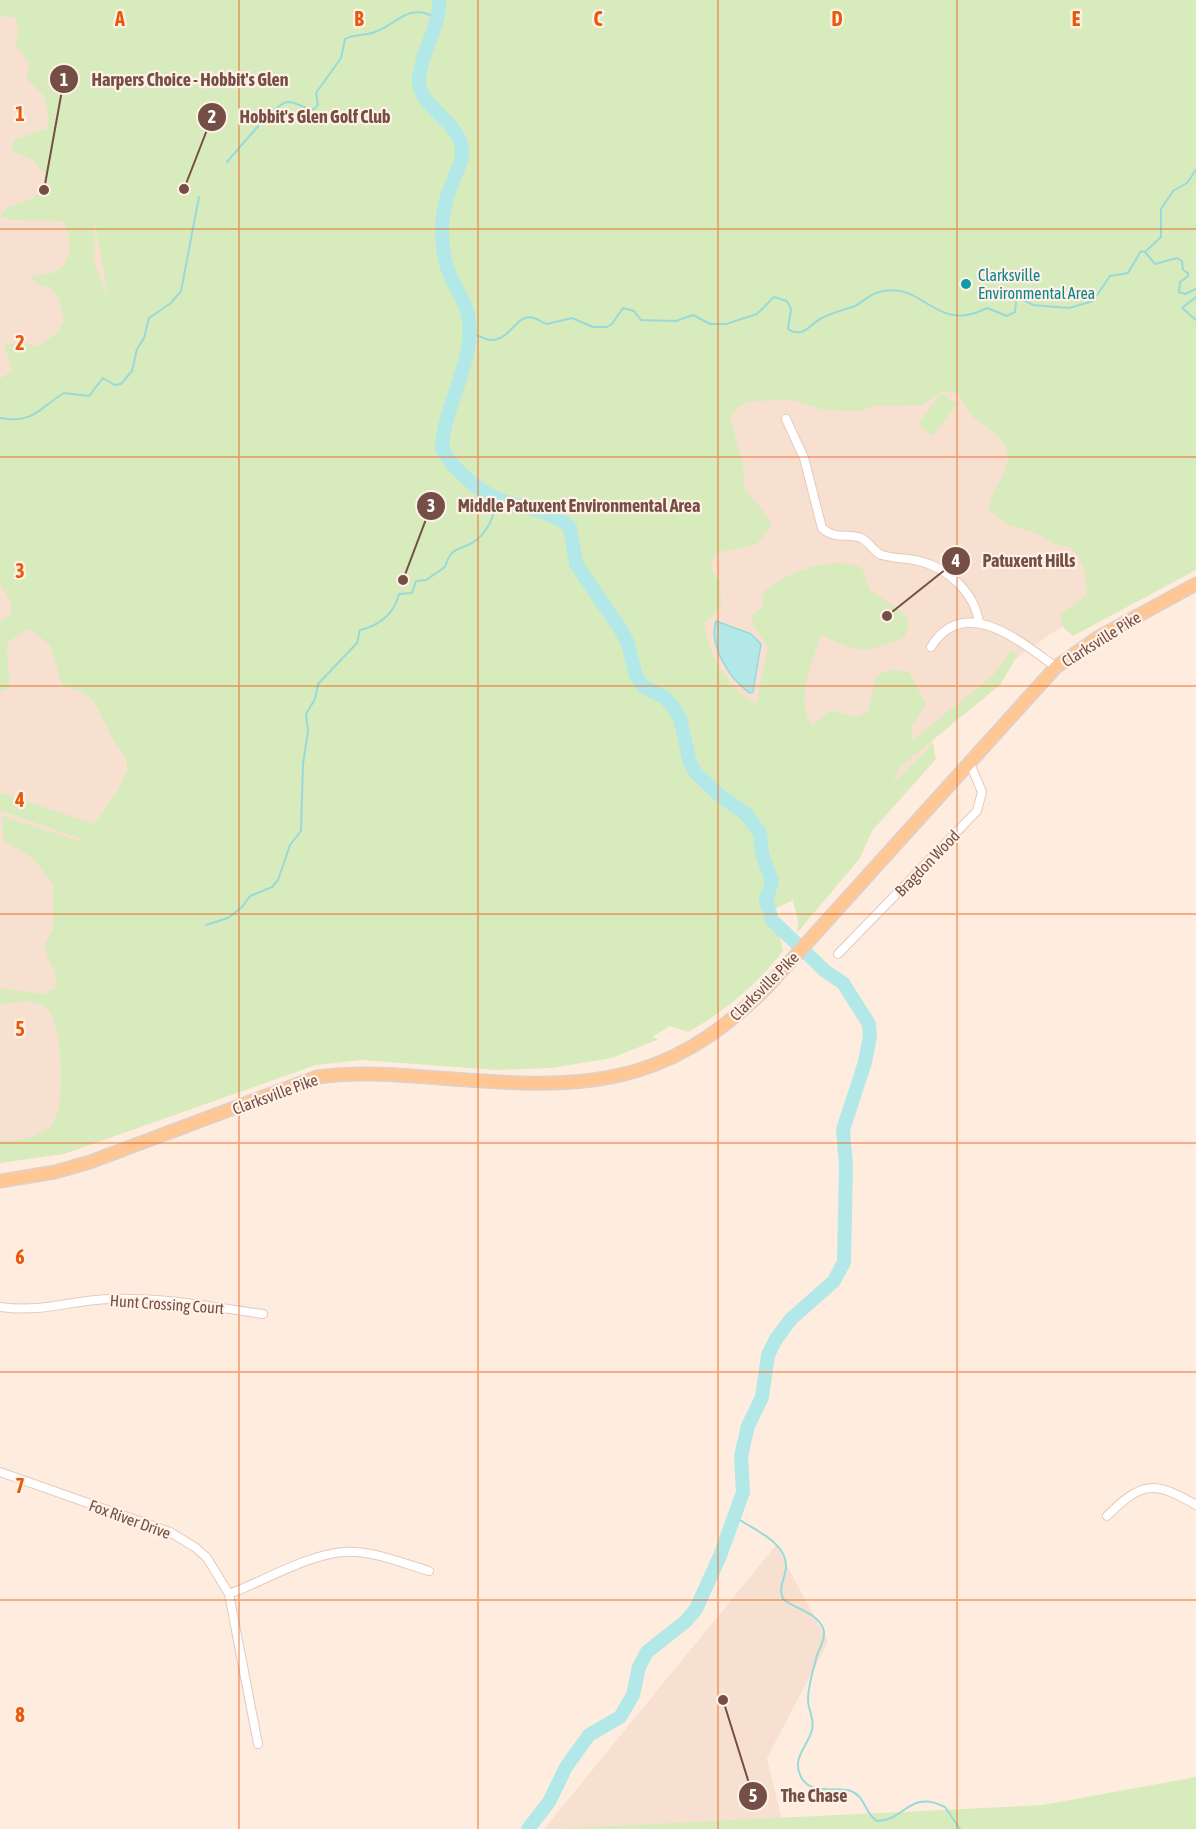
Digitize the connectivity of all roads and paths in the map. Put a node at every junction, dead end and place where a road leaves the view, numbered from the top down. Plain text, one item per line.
1 (786, 419) dead end
2 (1196, 584) edge
3 (979, 623) junction
4 (931, 647) dead end
5 (1056, 667) junction
6 (969, 761) junction
7 (838, 954) dead end
8 (0, 1181) edge
9 (0, 1307) edge
10 (263, 1314) dead end
11 (0, 1472) edge
12 (1196, 1505) edge
13 (1107, 1516) dead end
14 (429, 1571) dead end
15 (229, 1594) junction
16 (258, 1744) dead end

1 - 3 street
2 - 5 main road, Clarksville Pike
3 - 4 street
3 - 5 street
5 - 6 main road, Clarksville Pike
6 - 7 street, Bragdon Wood
6 - 8 main road, Clarksville Pike
9 - 10 street, Hunt Crossing Court
11 - 15 street, Fox River Drive
12 - 13 street
14 - 15 street
15 - 16 street, Fox River Drive

